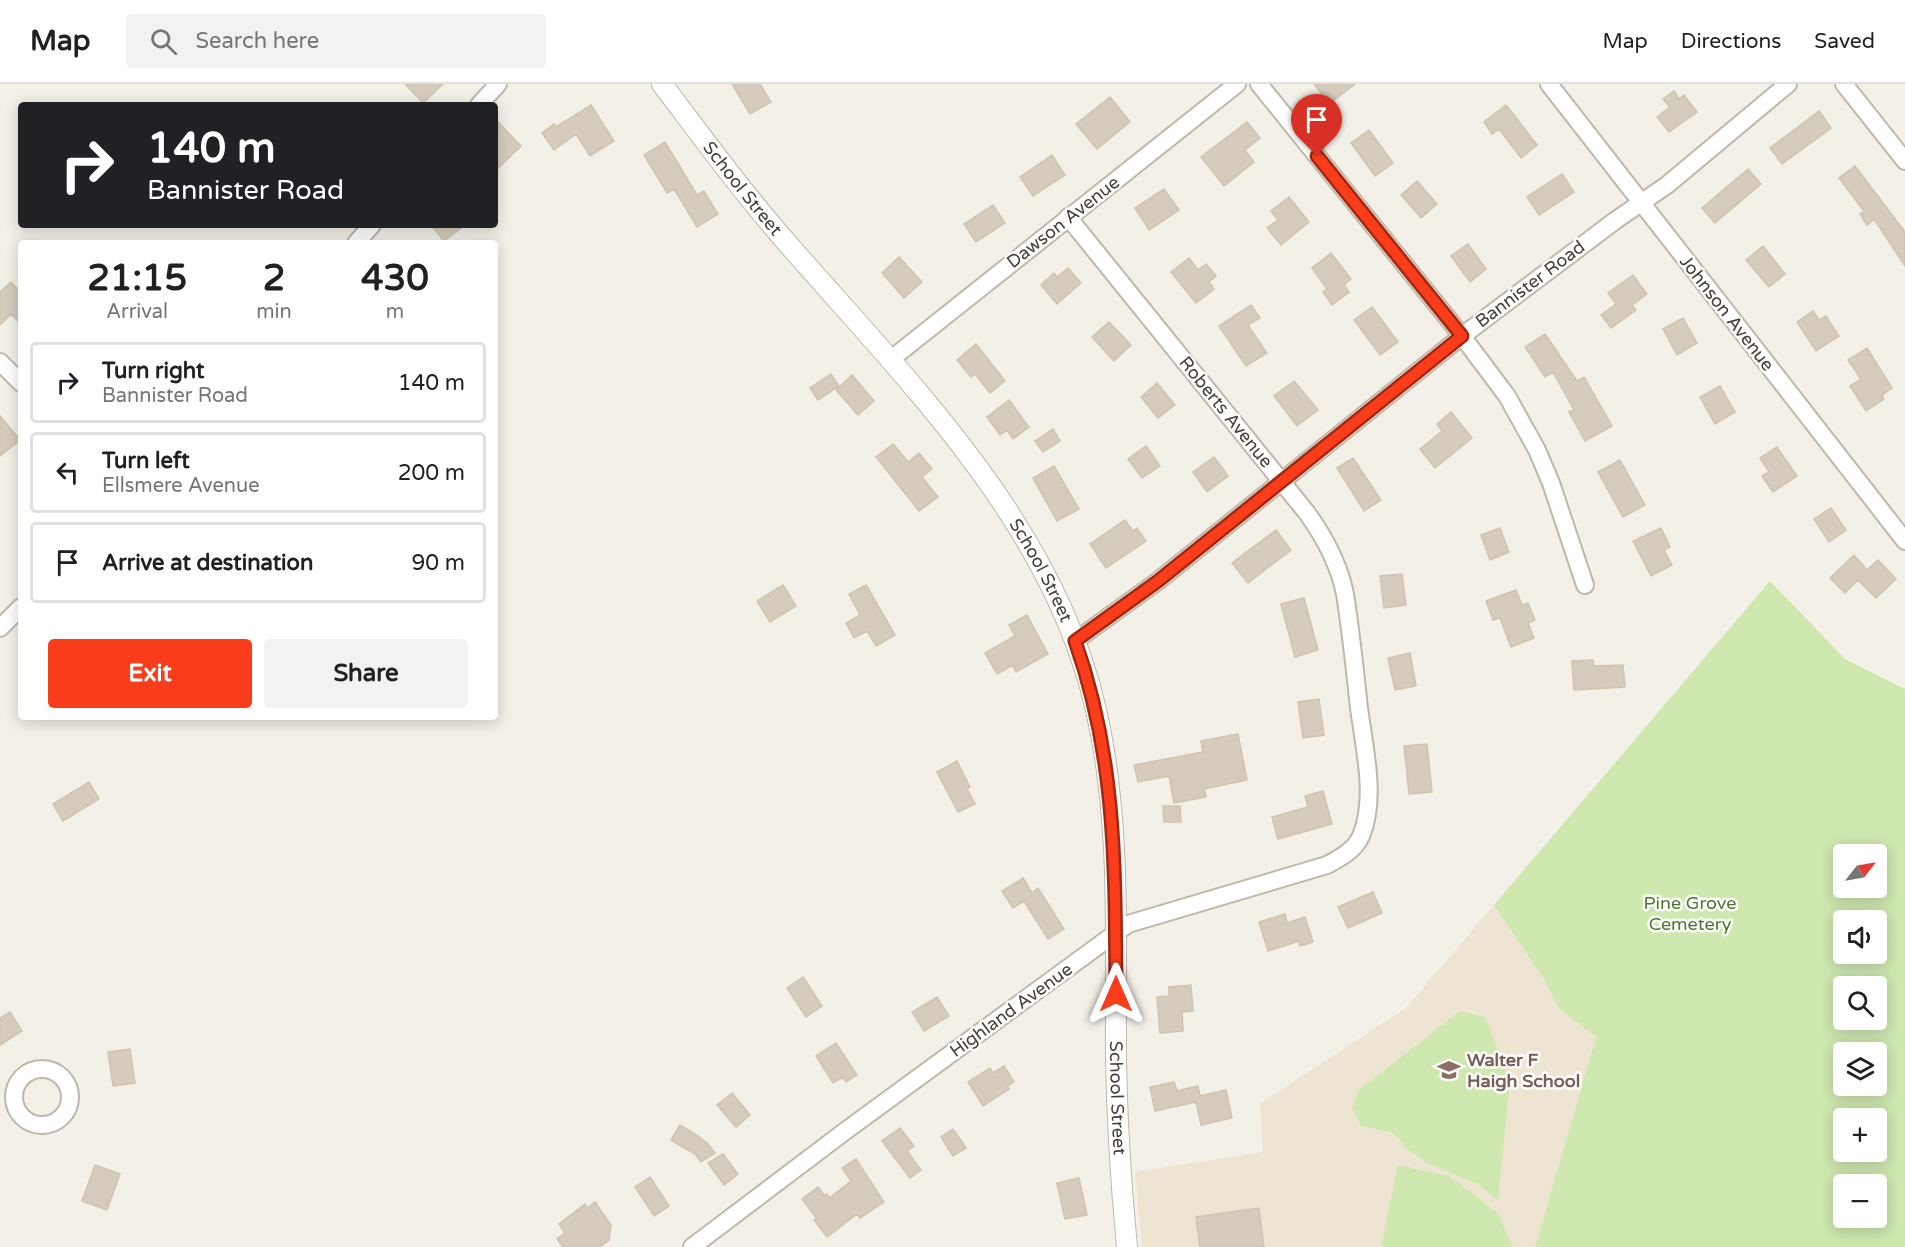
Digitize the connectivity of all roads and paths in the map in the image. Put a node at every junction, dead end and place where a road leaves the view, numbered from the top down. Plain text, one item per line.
1 (498, 84) edge
2 (662, 84) edge
3 (1237, 84) edge
4 (1259, 84) edge
5 (1549, 84) edge
6 (1788, 84) edge
7 (1844, 84) edge
8 (482, 102) edge
9 (1905, 161) edge
10 (1642, 203) junction
11 (1068, 217) junction
12 (369, 228) edge
13 (359, 240) edge
14 (1462, 336) junction
15 (890, 360) junction
16 (0, 362) edge
17 (18, 380) edge
18 (1282, 481) junction
19 (1905, 541) edge
20 (1585, 585) dead end
21 (18, 610) edge
22 (0, 628) edge
23 (1075, 641) junction
24 (1360, 838) joint
25 (1116, 934) junction
26 (692, 1247) edge
27 (1127, 1247) edge

1 - 8 street
2 - 15 street, School Street
3 - 11 street, Dawson Avenue
4 - 14 street
5 - 10 street, Johnson Avenue
6 - 10 street, Bannister Road
7 - 9 street
10 - 14 street, Bannister Road
10 - 19 street, Johnson Avenue
11 - 15 street, Dawson Avenue
11 - 18 street, Roberts Avenue
12 - 13 street
14 - 18 street, Bannister Road
14 - 20 street
15 - 23 street, School Street
16 - 17 street
18 - 23 street, Bannister Road
18 - 24 street, Roberts Avenue
21 - 22 street
23 - 25 street, School Street
24 - 25 street, Highland Avenue
25 - 26 street, Highland Avenue
25 - 27 street, School Street

